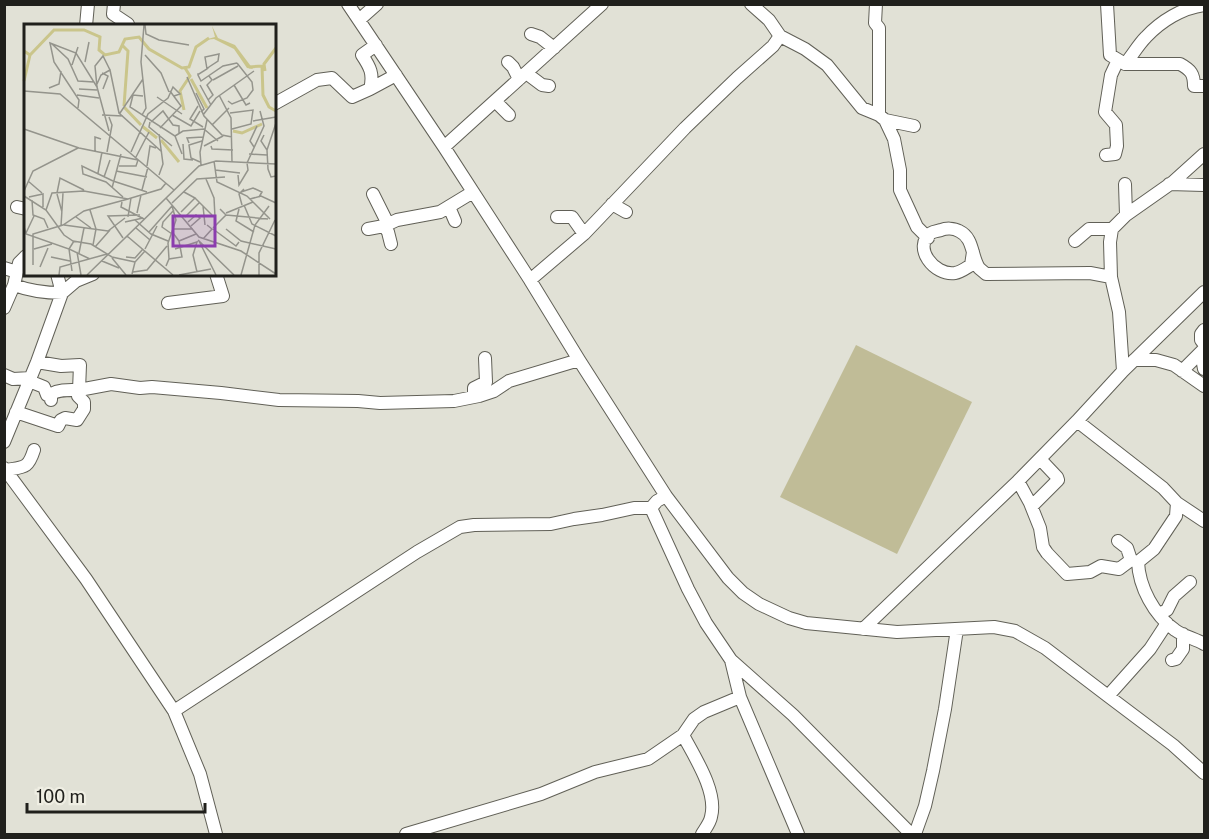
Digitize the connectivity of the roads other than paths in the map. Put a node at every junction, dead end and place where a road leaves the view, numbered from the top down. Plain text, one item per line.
1 (88, 4) edge
2 (114, 4) edge
3 (348, 4) edge
4 (377, 4) edge
5 (602, 4) edge
6 (751, 4) edge
7 (876, 4) edge
8 (1107, 4) edge
9 (1199, 8) edge
10 (359, 20) junction
11 (86, 24) edge
12 (128, 24) dead end
13 (531, 34) dead end
14 (780, 36) junction
15 (376, 45) junction
16 (554, 48) junction
17 (508, 62) dead end
18 (1122, 62) junction
19 (396, 75) junction
20 (523, 76) junction
21 (549, 86) dead end
22 (1204, 86) edge
23 (370, 89) junction
24 (276, 101) edge
25 (495, 101) junction
26 (509, 115) dead end
27 (882, 118) junction
28 (914, 126) dead end
29 (444, 147) junction
30 (1106, 154) dead end
31 (1204, 154) edge
32 (1125, 184) dead end
33 (1169, 184) junction
34 (1204, 185) edge
35 (473, 192) junction
36 (373, 194) dead end
37 (612, 204) junction
38 (449, 207) junction
39 (626, 212) dead end
40 (1126, 215) junction
41 (557, 218) dead end
42 (455, 221) dead end
43 (386, 225) junction
44 (368, 229) dead end
45 (1112, 229) junction
46 (584, 234) junction
47 (928, 238) junction
48 (1075, 241) dead end
49 (391, 244) dead end
50 (973, 252) junction
51 (24, 258) edge
52 (11, 270) edge
53 (962, 271) junction
54 (986, 274) junction
55 (58, 276) edge
56 (87, 276) edge
57 (217, 276) edge
58 (1111, 277) junction
59 (530, 280) junction
60 (14, 285) junction
61 (62, 293) junction
62 (1204, 294) edge
63 (168, 303) dead end
64 (4, 308) edge
65 (1204, 330) edge
66 (1203, 348) edge
67 (485, 358) dead end
68 (579, 360) junction
69 (1134, 360) junction
70 (37, 362) junction
71 (1204, 369) edge
72 (1123, 371) junction
73 (1182, 371) junction
74 (5, 377) edge
75 (30, 380) junction
76 (1204, 386) edge
77 (79, 390) junction
78 (474, 397) junction
79 (16, 412) junction
80 (1077, 422) junction
81 (4, 442) edge
82 (34, 450) dead end
83 (1040, 459) junction
84 (5, 469) edge
85 (1018, 481) junction
86 (666, 496) junction
87 (1177, 502) junction
88 (1030, 503) junction
89 (651, 508) junction
90 (1204, 521) edge
91 (1118, 541) dead end
92 (1135, 561) junction
93 (1190, 582) dead end
94 (1163, 618) junction
95 (957, 629) junction
96 (863, 630) junction
97 (1183, 634) junction
98 (1204, 644) edge
99 (731, 660) junction
100 (1172, 660) dead end
101 (1108, 696) junction
102 (741, 697) junction
103 (174, 711) junction
104 (683, 735) junction
105 (1204, 773) edge
106 (216, 834) edge
107 (406, 834) edge
108 (702, 834) edge
109 (798, 834) edge
110 (913, 834) edge

1 - 11 street
2 - 12 street
3 - 10 street
4 - 10 street
5 - 16 street
6 - 14 street
7 - 27 street
8 - 18 street
9 - 18 street
10 - 15 street
13 - 16 street
14 - 27 street
14 - 37 street
15 - 19 street
15 - 23 street
16 - 20 street
17 - 20 street
18 - 22 street
18 - 30 street
19 - 23 street
19 - 29 street
20 - 21 street
20 - 25 street
23 - 24 street
25 - 26 street
25 - 29 street
27 - 28 street
27 - 47 street
29 - 35 street
31 - 33 street
32 - 40 street
33 - 34 street
33 - 40 street
35 - 38 street
35 - 59 street
36 - 43 street
37 - 39 street
37 - 46 street
38 - 42 street
38 - 43 street
40 - 45 street
41 - 46 street
43 - 44 street
43 - 49 street
45 - 48 street
45 - 58 street
46 - 59 street
47 - 50 street
47 - 53 street
50 - 53 street
50 - 54 street
51 - 52 street
52 - 60 street
53 - 54 street
54 - 58 street
55 - 61 street
56 - 61 street
57 - 63 street
58 - 72 street
59 - 68 street
60 - 61 street
60 - 64 street
61 - 70 street
62 - 69 street
65 - 66 street
66 - 71 street
66 - 73 street
67 - 78 street
68 - 78 street
68 - 86 street
69 - 72 street
69 - 73 street
70 - 75 street
70 - 77 street
72 - 80 street
73 - 76 street
74 - 75 street
75 - 77 street
75 - 79 street
77 - 78 street
77 - 79 street
79 - 81 street
80 - 83 street
80 - 87 street
82 - 84 street
83 - 85 street
83 - 88 street
84 - 103 street
85 - 88 street
85 - 96 street
86 - 89 street
86 - 96 street
87 - 90 street
87 - 92 street
88 - 92 street
89 - 99 street
89 - 103 street
91 - 92 street
92 - 94 street
93 - 94 street
94 - 97 street
94 - 101 street
95 - 96 street
95 - 101 street
95 - 110 street
97 - 98 street
97 - 100 street
99 - 102 street
99 - 110 street
101 - 105 street
102 - 104 street
102 - 109 street
103 - 106 street
104 - 107 street
104 - 108 street

